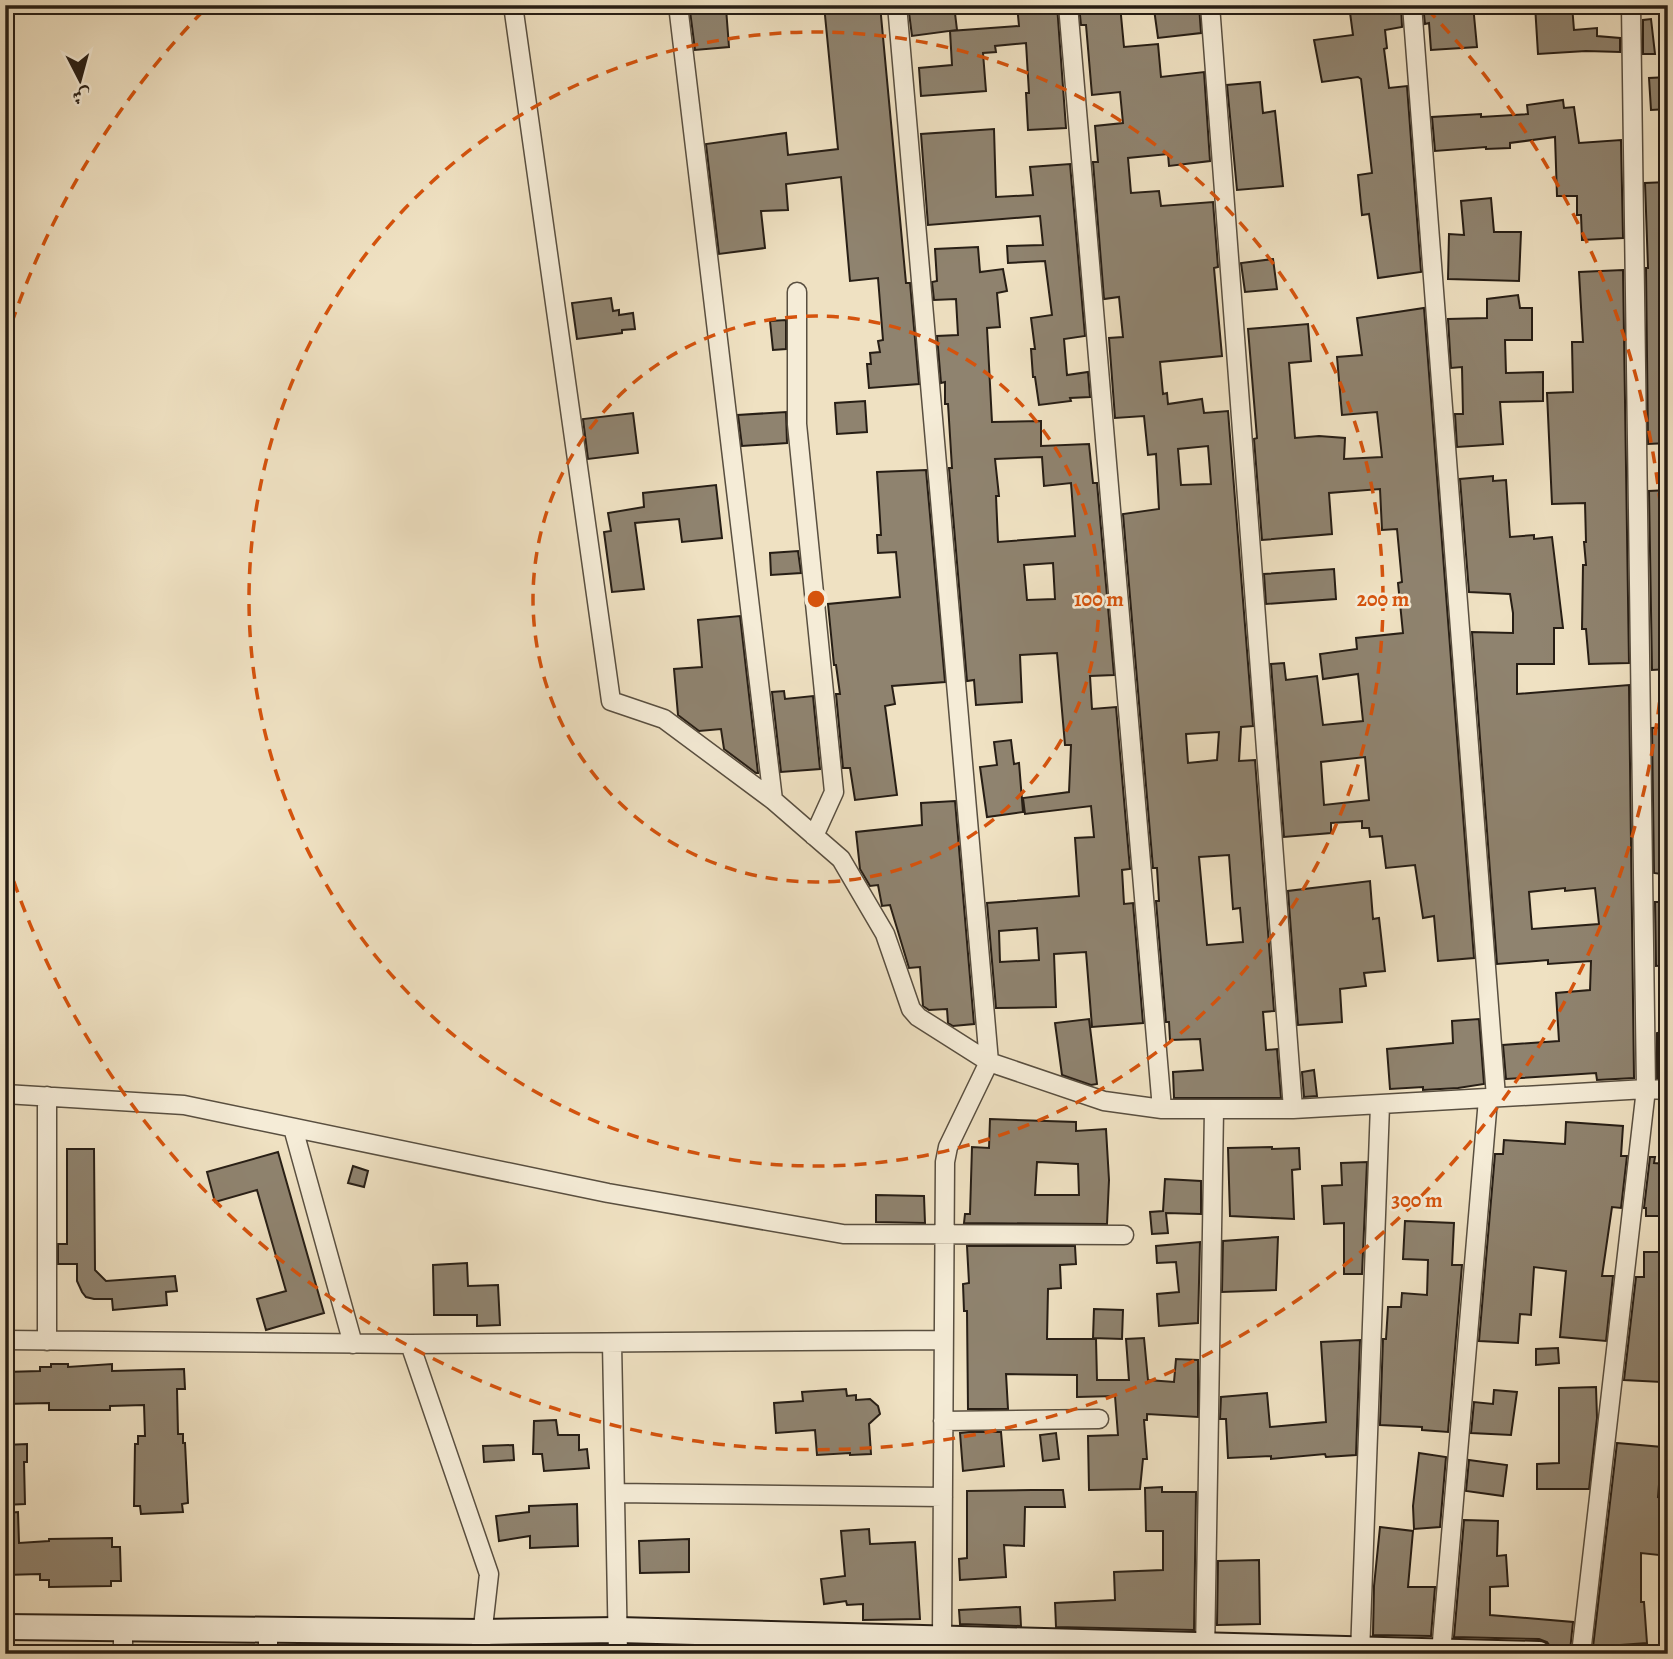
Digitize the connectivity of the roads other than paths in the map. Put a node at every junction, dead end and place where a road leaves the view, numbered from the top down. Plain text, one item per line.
1 (513, 5) edge
2 (678, 5) edge
3 (897, 5) edge
4 (1068, 5) edge
5 (1210, 5) edge
6 (1412, 5) edge
7 (1631, 5) edge
8 (797, 292) dead end
9 (772, 800) junction
10 (814, 836) junction
11 (989, 1062) junction
12 (1646, 1089) junction
13 (1668, 1090) edge
14 (5, 1094) edge
15 (47, 1097) junction
16 (1492, 1098) junction
17 (1380, 1105) junction
18 (1162, 1109) junction
19 (1293, 1109) junction
20 (1214, 1110) junction
21 (292, 1128) junction
22 (944, 1234) junction
23 (1124, 1235) dead end
24 (5, 1340) edge
25 (943, 1340) junction
26 (47, 1341) junction
27 (612, 1343) junction
28 (353, 1344) junction
29 (410, 1345) junction
30 (1099, 1419) dead end
31 (943, 1421) junction
32 (615, 1493) junction
33 (943, 1497) junction
34 (5, 1627) edge
35 (122, 1628) junction
36 (268, 1629) junction
37 (942, 1637) junction
38 (618, 1642) edge
39 (481, 1643) edge
40 (883, 1645) edge
41 (1206, 1650) edge
42 (1360, 1652) edge
43 (1441, 1653) edge
44 (123, 1654) edge
45 (268, 1654) edge
46 (1533, 1654) edge
47 (1539, 1654) edge
48 (1581, 1654) edge

1 - 9 street
2 - 9 street
3 - 11 street
4 - 18 street
5 - 19 street
6 - 16 street
7 - 12 street
8 - 10 street
9 - 10 street
10 - 11 street
11 - 18 street
11 - 22 street
12 - 13 street
12 - 16 street
12 - 48 street
14 - 15 street
15 - 21 street
15 - 26 street
16 - 17 street
16 - 43 street
17 - 19 street
17 - 42 street
18 - 20 street
19 - 20 street
20 - 41 street
21 - 22 street
21 - 28 street
22 - 23 street
22 - 25 street
24 - 26 street
25 - 27 street
25 - 31 street
26 - 28 street
27 - 29 street
27 - 32 street
28 - 29 street
29 - 39 street
30 - 31 street
31 - 33 street
32 - 33 street
32 - 38 street
33 - 37 street
34 - 35 street
35 - 36 street
35 - 44 street
36 - 39 street
36 - 45 street
37 - 40 street
37 - 41 street
38 - 39 street
38 - 40 street
41 - 42 street
42 - 43 street
43 - 46 street
46 - 47 street

